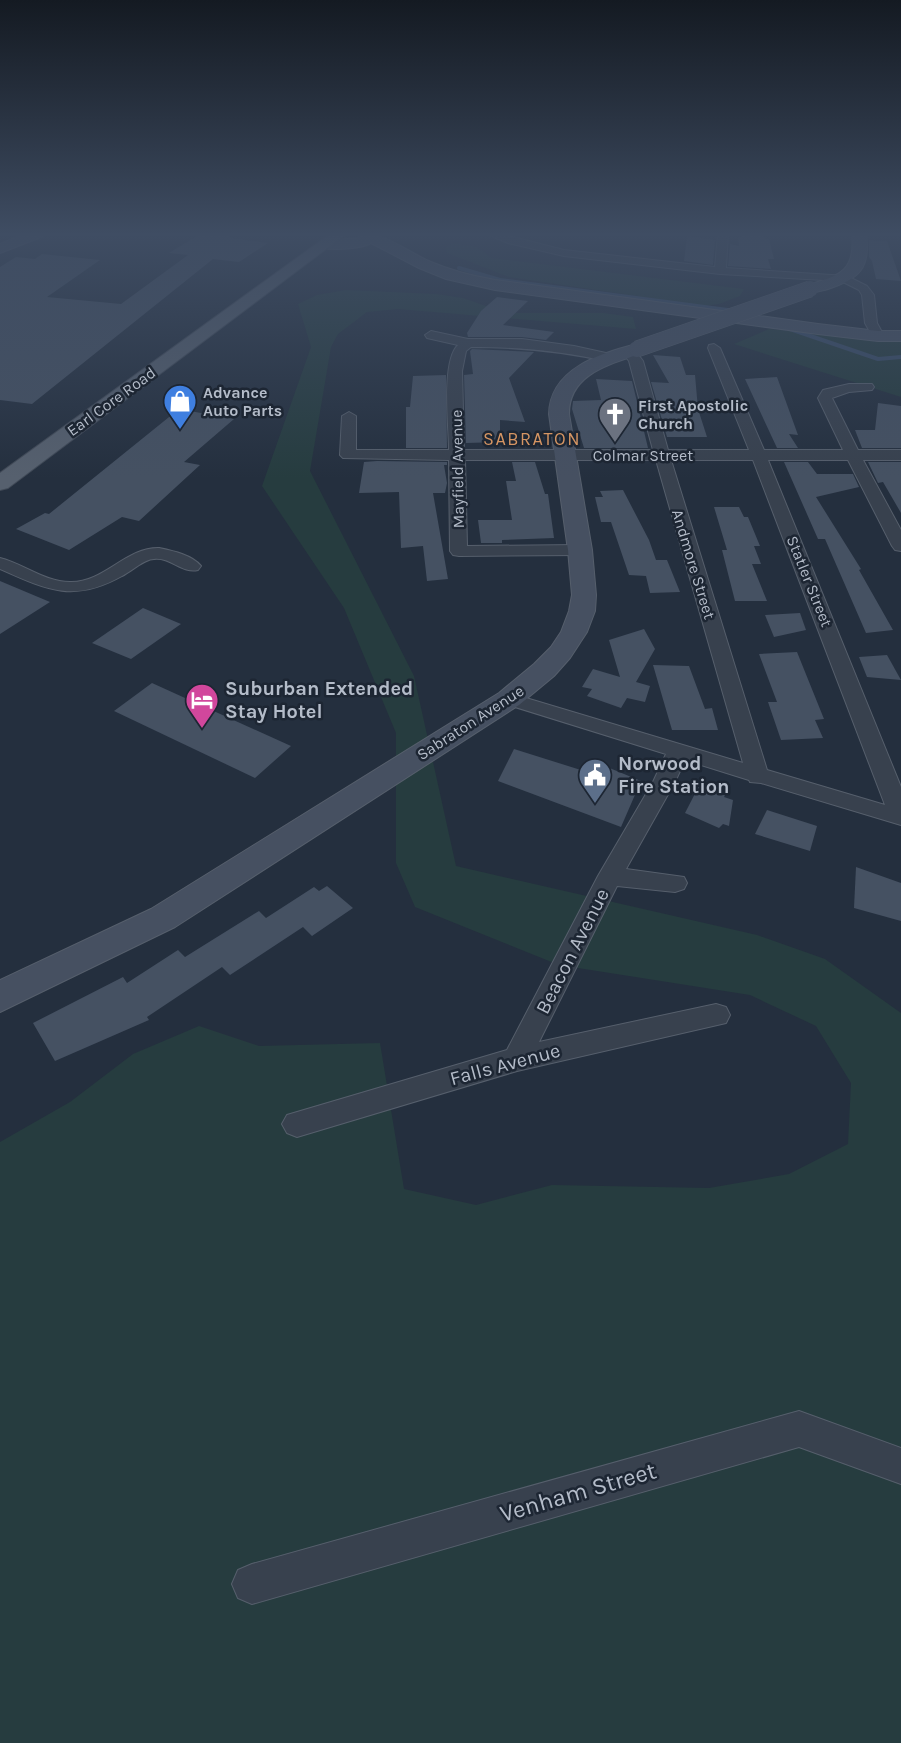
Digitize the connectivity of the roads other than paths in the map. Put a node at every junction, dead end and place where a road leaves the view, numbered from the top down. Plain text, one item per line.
1 (228, 315) edge
2 (720, 315) edge
3 (734, 315) edge
4 (870, 315) edge
5 (431, 335) dead end
6 (878, 336) junction
7 (901, 336) edge
8 (468, 343) junction
9 (714, 348) dead end
10 (625, 353) junction
11 (867, 387) dead end
12 (349, 416) dead end
13 (756, 454) junction
14 (662, 455) junction
15 (852, 455) junction
16 (901, 455) edge
17 (457, 456) junction
18 (565, 456) junction
19 (0, 483) edge
20 (901, 546) edge
21 (580, 550) junction
22 (0, 563) edge
23 (192, 566) dead end
24 (509, 699) junction
25 (678, 750) junction
26 (758, 777) junction
27 (901, 817) edge
28 (610, 876) junction
29 (675, 883) dead end
30 (0, 997) edge
31 (716, 1015) dead end
32 (517, 1059) junction
33 (297, 1124) dead end
34 (901, 1467) edge
35 (252, 1584) dead end

1 - 19 main road, Earl Core Road
2 - 6 street
3 - 10 street, Sabraton Avenue, bridge
4 - 6 street
5 - 8 street
6 - 7 street
8 - 10 street
8 - 17 street, Mayfield Avenue
9 - 13 street, Statler Street
10 - 14 street, Andmore Street
10 - 18 street, Sabraton Avenue
11 - 15 street
12 - 17 street, Colmar Street
13 - 14 street, Colmar Street
13 - 15 street, Colmar Street
13 - 27 street, Statler Street
14 - 18 street, Colmar Street
14 - 26 street, Andmore Street
15 - 16 street, Colmar Street
15 - 20 street
17 - 18 street, Colmar Street
17 - 21 street, Mayfield Avenue
18 - 21 street, Sabraton Avenue
21 - 24 street, Sabraton Avenue
22 - 23 street
24 - 25 street
24 - 30 street, Sabraton Avenue
25 - 26 street
25 - 28 street, Beacon Avenue
26 - 27 street
28 - 29 street
28 - 32 street, Beacon Avenue
31 - 32 street, Falls Avenue
32 - 33 street, Falls Avenue
34 - 35 street, Venham Street

